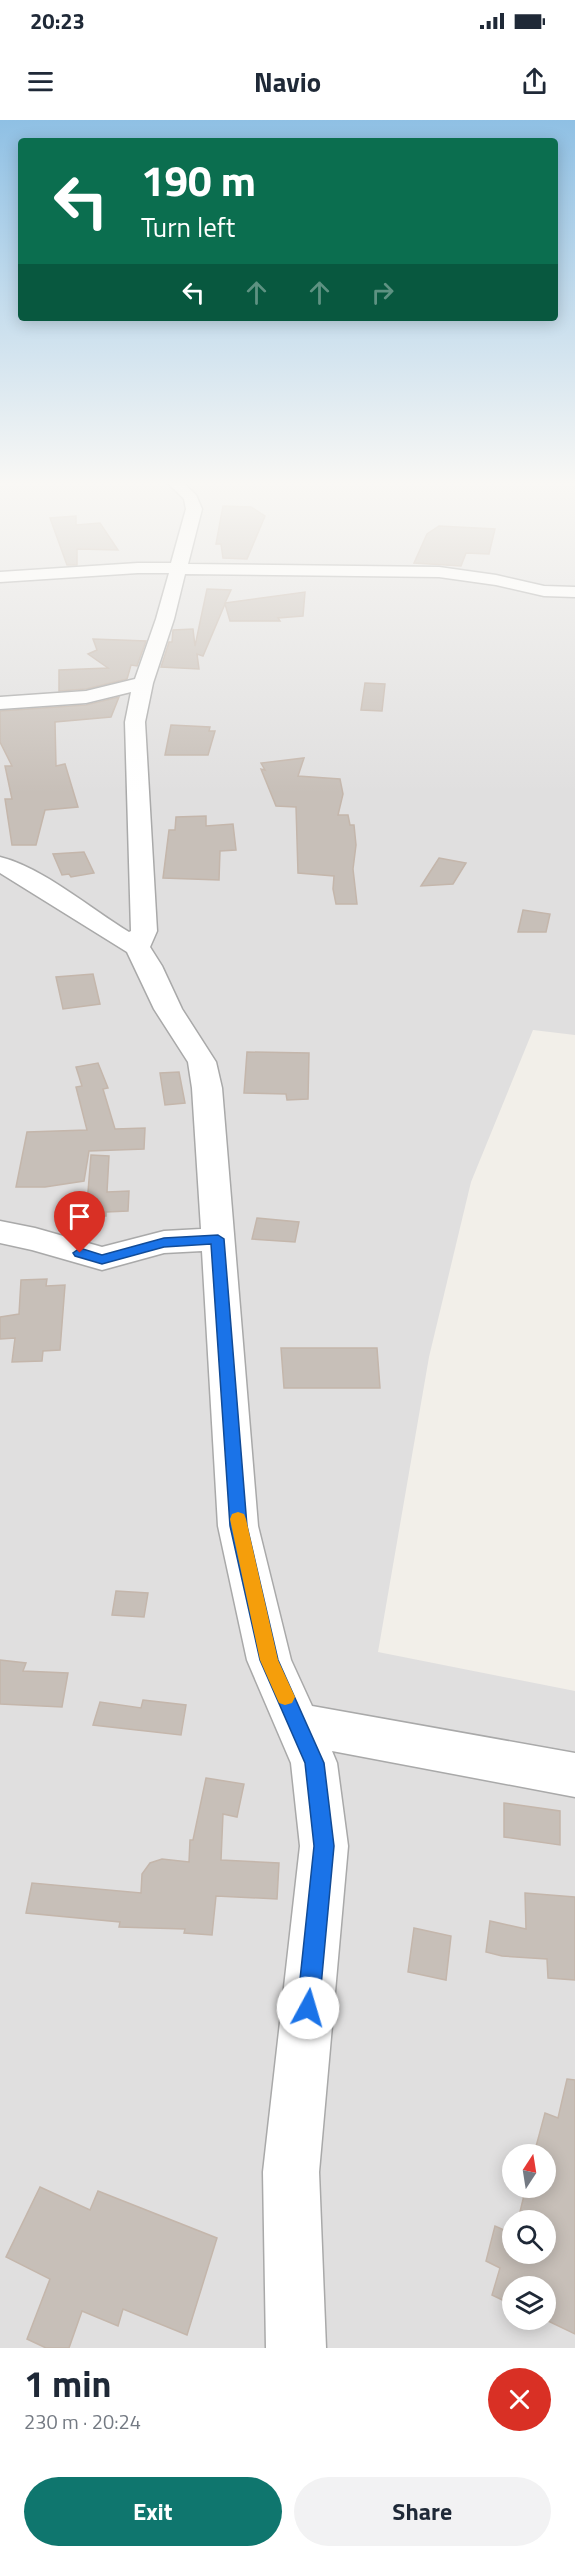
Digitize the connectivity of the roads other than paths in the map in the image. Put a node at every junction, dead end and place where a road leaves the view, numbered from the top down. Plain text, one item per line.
1 (174, 585) edge
2 (518, 585) edge
3 (575, 592) edge
4 (143, 683) junction
5 (0, 703) edge
6 (0, 864) edge
7 (137, 947) junction
8 (0, 1232) edge
9 (218, 1239) junction
10 (297, 1724) junction
11 (575, 1775) edge
12 (296, 2348) edge

1 - 4 street
2 - 3 street
4 - 5 street
4 - 7 street
6 - 7 street
7 - 9 street
8 - 9 street
9 - 10 street
10 - 11 street
10 - 12 street

